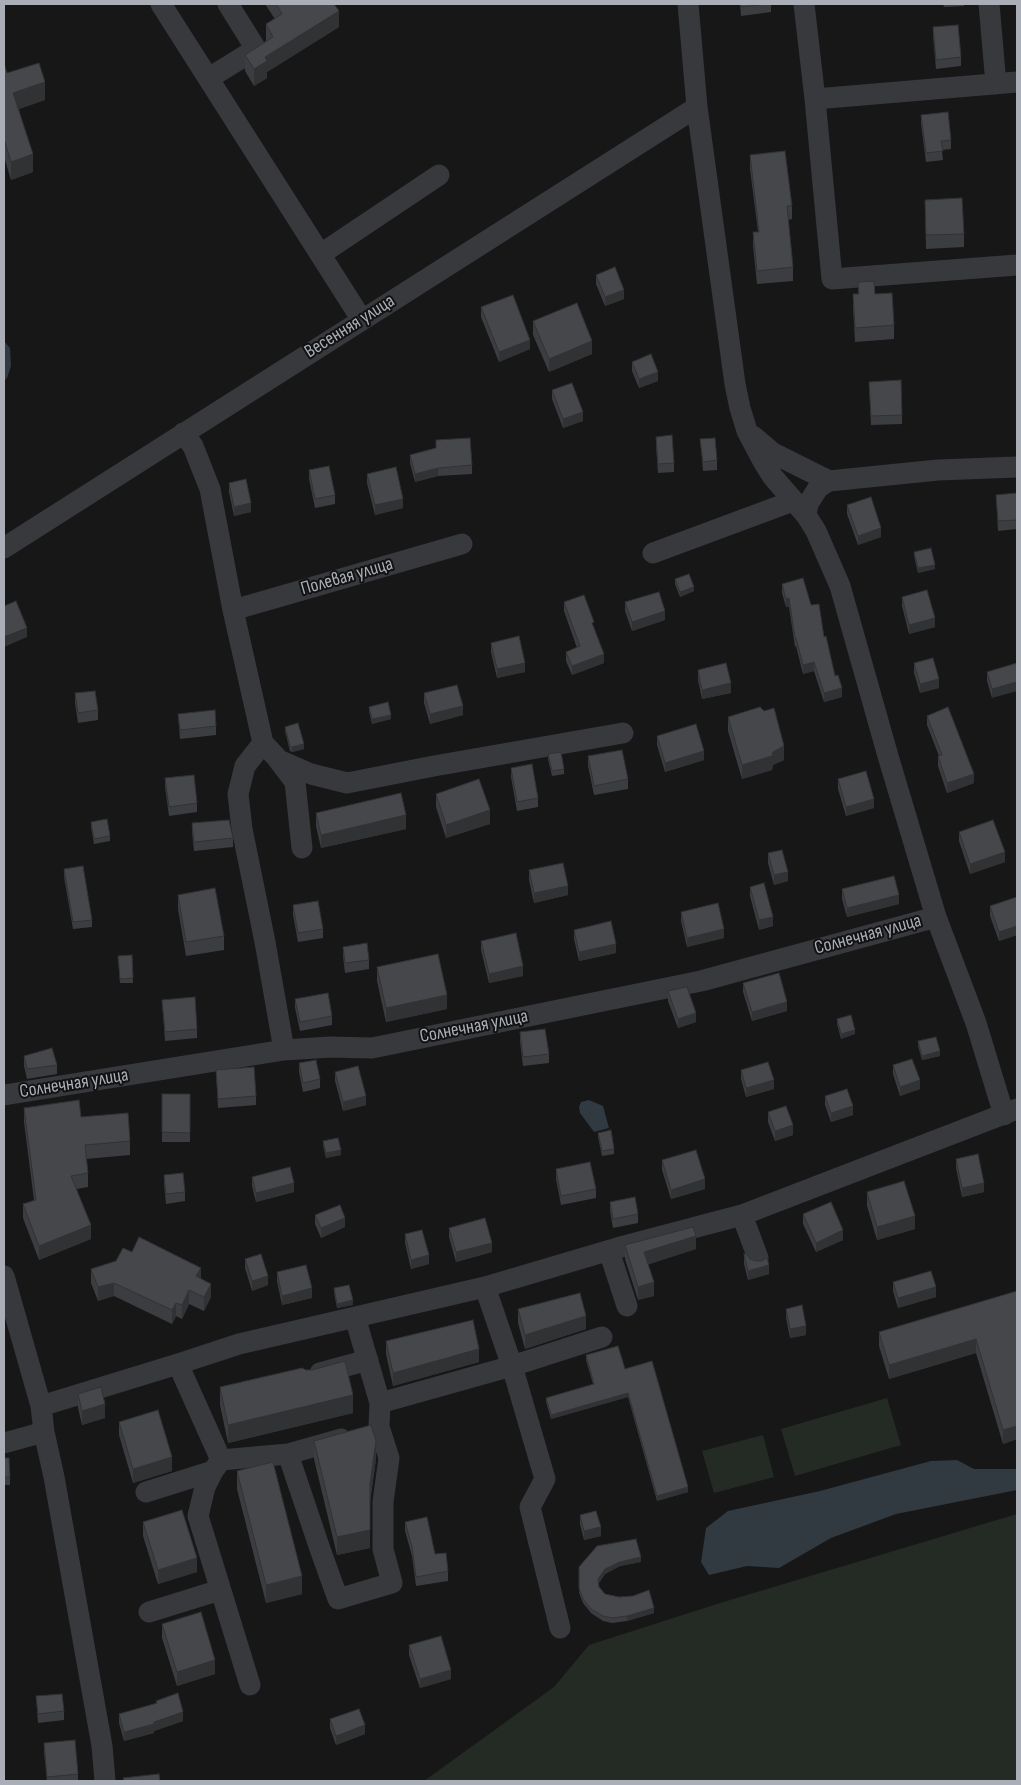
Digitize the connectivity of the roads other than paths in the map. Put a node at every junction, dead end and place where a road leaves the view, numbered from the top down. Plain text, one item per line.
1 (162, 4) edge
2 (228, 4) edge
3 (688, 4) edge
4 (804, 4) edge
5 (989, 4) edge
6 (209, 78) junction
7 (1007, 83) edge
8 (815, 99) junction
9 (697, 107) junction
10 (439, 175) dead end
11 (321, 254) junction
12 (1017, 265) edge
13 (362, 320) junction
14 (747, 431) junction
15 (183, 433) junction
16 (1017, 467) edge
17 (829, 481) junction
18 (800, 508) junction
19 (462, 544) dead end
20 (4, 548) edge
21 (653, 553) dead end
22 (232, 610) junction
23 (623, 733) dead end
24 (263, 743) junction
25 (279, 760) junction
26 (302, 848) dead end
27 (936, 916) junction
28 (284, 1050) junction
29 (4, 1095) edge
30 (1011, 1112) edge
31 (742, 1215) junction
32 (609, 1251) junction
33 (758, 1258) dead end
34 (4, 1276) edge
35 (486, 1287) junction
36 (627, 1306) dead end
37 (355, 1317) junction
38 (602, 1337) dead end
39 (368, 1360) junction
40 (178, 1364) junction
41 (512, 1366) junction
42 (308, 1376) edge
43 (380, 1403) junction
44 (41, 1406) junction
45 (379, 1427) junction
46 (44, 1432) junction
47 (4, 1443) edge
48 (288, 1454) junction
49 (217, 1465) junction
50 (146, 1492) dead end
51 (220, 1590) junction
52 (149, 1612) dead end
53 (560, 1628) dead end
54 (250, 1685) dead end
55 (105, 1781) edge

1 - 6 street
2 - 6 street
3 - 9 street
4 - 8 street
5 - 7 street
6 - 11 street
7 - 8 street
8 - 12 street
9 - 13 street, Весенняя улица
9 - 14 street
10 - 11 street
11 - 13 street
13 - 15 street, Весенняя улица
14 - 17 street
14 - 18 street
15 - 20 street, Весенняя улица
15 - 22 street
16 - 17 street
17 - 18 street
18 - 21 street
18 - 27 street
19 - 22 street, Полевая улица
22 - 24 street
23 - 25 street
24 - 25 street
24 - 28 street
25 - 26 street
27 - 28 street, Солнечная улица
27 - 30 street
28 - 29 street, Солнечная улица
30 - 31 street
31 - 32 street
31 - 33 street
32 - 35 street
32 - 36 street
34 - 44 street
35 - 37 street
35 - 41 street
37 - 39 street
37 - 40 street
38 - 41 street
39 - 42 street
39 - 43 street
40 - 44 street
40 - 49 street
41 - 43 street
41 - 53 street
43 - 45 street
44 - 46 street
45 - 48 street
45 - 48 street
46 - 47 street
46 - 55 street
48 - 49 street
49 - 50 street
49 - 51 street
51 - 52 street
51 - 54 street

